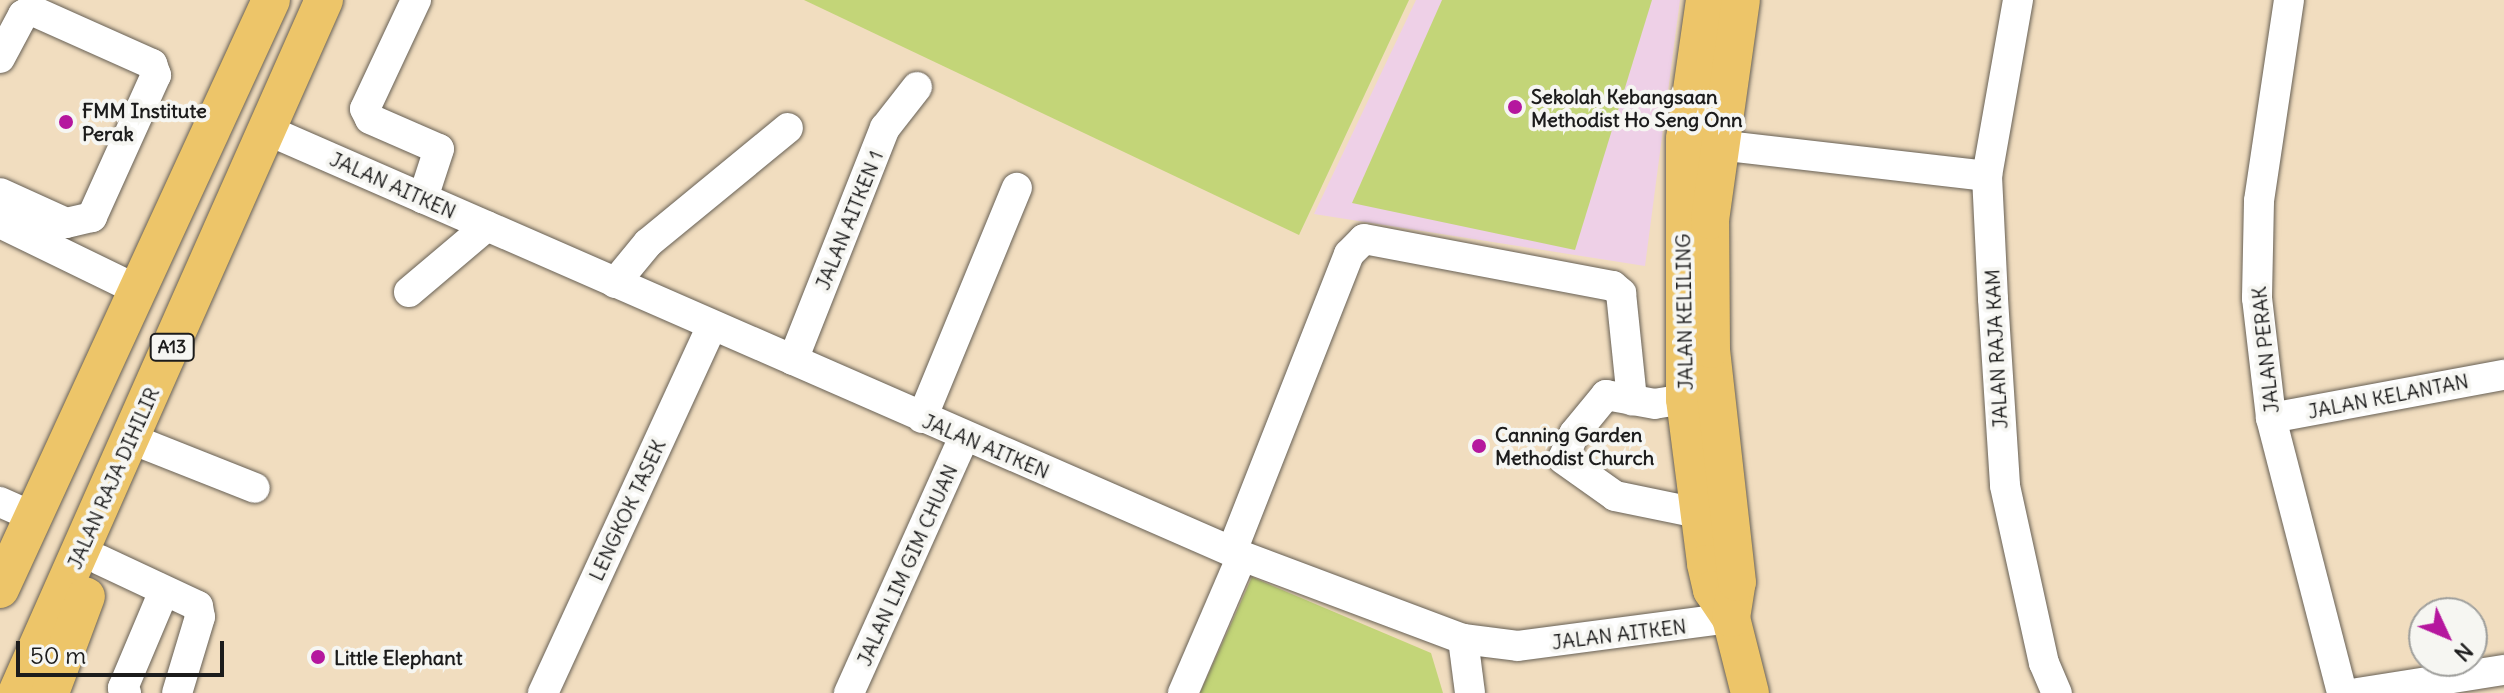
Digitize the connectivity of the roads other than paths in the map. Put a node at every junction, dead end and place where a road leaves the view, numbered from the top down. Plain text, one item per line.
1 (271, 0) edge
2 (324, 0) edge
3 (416, 0) edge
4 (1705, 0) edge
5 (1741, 0) edge
6 (2018, 0) edge
7 (2289, 0) edge
8 (3, 45) edge
9 (917, 87) dead end
10 (788, 128) dead end
11 (267, 130) junction
12 (1719, 145) junction
13 (1987, 176) junction
14 (1017, 188) dead end
15 (0, 193) edge
16 (423, 198) junction
17 (232, 212) junction
18 (0, 223) edge
19 (487, 226) junction
20 (615, 283) junction
21 (140, 291) junction
22 (409, 292) dead end
23 (711, 328) junction
24 (793, 360) junction
25 (2504, 375) edge
26 (1685, 399) junction
27 (1632, 400) junction
28 (922, 418) junction
29 (2271, 418) junction
30 (964, 437) junction
31 (144, 444) junction
32 (255, 488) dead end
33 (17, 509) edge
34 (1698, 513) junction
35 (1237, 553) junction
36 (100, 560) junction
37 (0, 589) edge
38 (164, 591) junction
39 (1731, 618) junction
40 (1463, 639) junction
41 (2504, 670) edge
42 (17, 693) edge
43 (50, 693) edge
44 (126, 693) edge
45 (177, 693) edge
46 (543, 693) edge
47 (849, 693) edge
48 (1183, 693) edge
49 (1470, 693) edge
50 (1750, 693) edge
51 (2057, 693) edge
52 (2342, 693) edge
53 (2358, 693) edge

1 - 21 main road, A13
2 - 11 main road, JALAN RAJA DIHILIR / A13
3 - 16 street
4 - 26 main road, JALAN KELILING
5 - 12 main road, JALAN KELILING
6 - 13 street, JALAN RAJA KAM
7 - 29 street, JALAN PERAK
8 - 15 street
9 - 24 street, JALAN AITKEN 1
10 - 20 street
11 - 16 street, JALAN AITKEN
11 - 17 main road, JALAN RAJA DIHILIR / A13
12 - 13 street
12 - 39 main road, JALAN KELILING
13 - 51 street, JALAN RAJA KAM
14 - 28 street
16 - 19 street, JALAN AITKEN
17 - 31 main road
17 - 42 main road, JALAN RAJA DIHILIR / A13
18 - 21 street
19 - 20 street, JALAN AITKEN
19 - 22 street
20 - 23 street, JALAN AITKEN
21 - 33 main road, A13
23 - 24 street, JALAN AITKEN
23 - 46 street, LENGKOK TASEK
24 - 28 street, JALAN AITKEN
25 - 29 street, JALAN KELANTAN
26 - 27 street
26 - 34 main road, JALAN KELILING
27 - 34 street
27 - 35 street
28 - 30 street, JALAN AITKEN
29 - 52 street, JALAN PERAK
30 - 35 street, JALAN AITKEN
30 - 47 street, JALAN LIM GIM CHUAN
31 - 32 street
31 - 36 main road
33 - 37 main road, A13
34 - 39 main road, JALAN KELILING
35 - 40 street, JALAN AITKEN
35 - 48 street
36 - 38 street
36 - 43 main road
38 - 44 street
38 - 45 street
39 - 40 street, JALAN AITKEN
39 - 50 main road, JALAN KELILING
40 - 49 street
41 - 53 street

